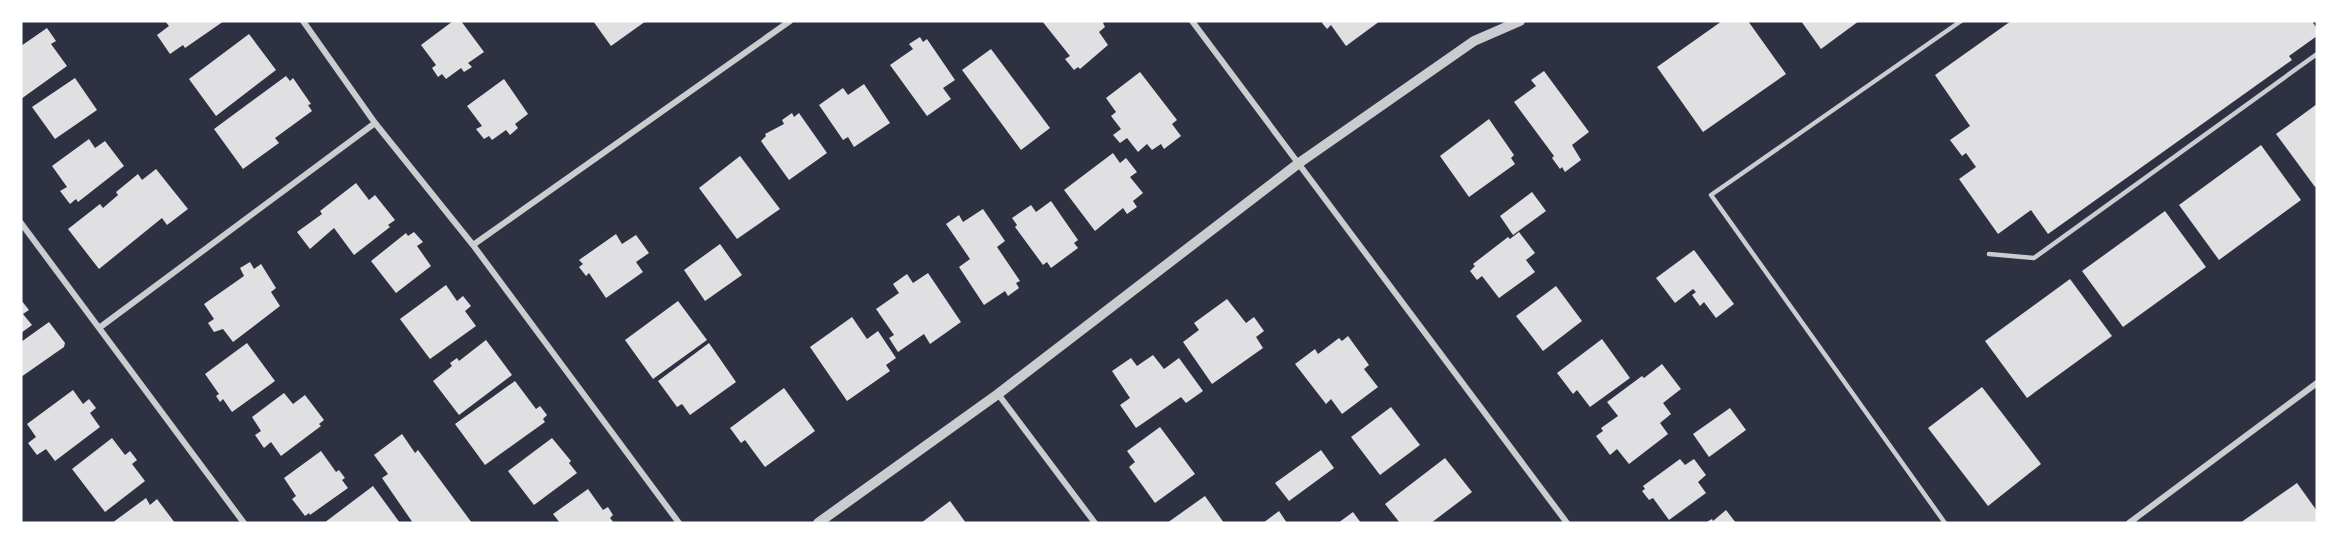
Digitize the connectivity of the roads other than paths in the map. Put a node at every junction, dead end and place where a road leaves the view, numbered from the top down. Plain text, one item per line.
1 (303, 21) edge
2 (790, 21) edge
3 (1192, 21) edge
4 (1520, 21) edge
5 (1961, 21) edge
6 (2317, 54) edge
7 (375, 123) junction
8 (1299, 163) junction
9 (21, 223) edge
10 (473, 245) junction
11 (1989, 254) dead end
12 (99, 328) junction
13 (2317, 383) edge
14 (998, 393) junction
15 (244, 523) edge
16 (679, 523) edge
17 (818, 523) edge
18 (1095, 523) edge
19 (1566, 523) edge
20 (1945, 523) edge
21 (2128, 523) edge

1 - 7 street
2 - 10 street
3 - 8 street
4 - 8 street
5 - 20 lane
6 - 11 lane
7 - 10 street
7 - 12 street
8 - 14 street
8 - 19 street
9 - 12 street
10 - 16 street
12 - 15 street
13 - 21 street
14 - 17 street
14 - 18 street

